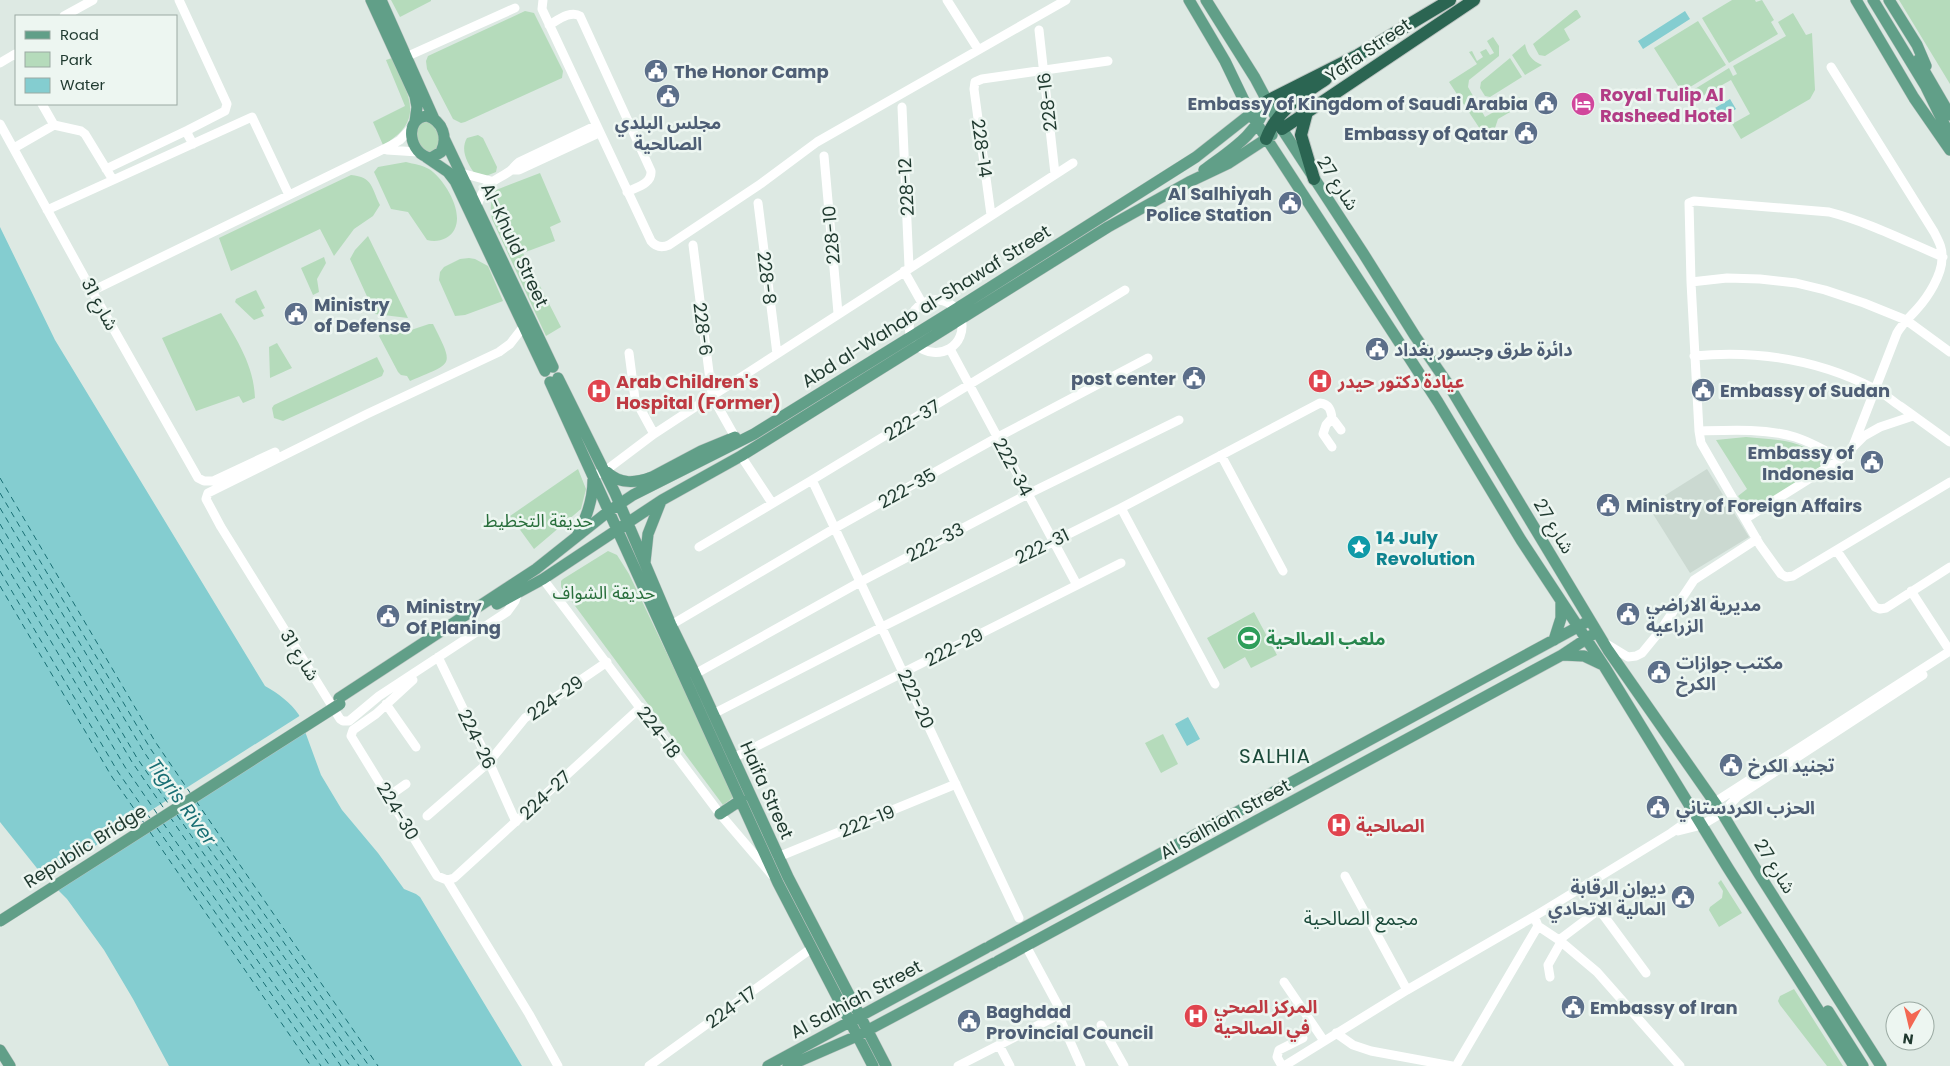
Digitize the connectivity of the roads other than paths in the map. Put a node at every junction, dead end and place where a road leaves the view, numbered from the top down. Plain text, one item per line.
1 (93, 0) edge
2 (179, 0) edge
3 (371, 0) edge
4 (381, 0) edge
5 (543, 0) edge
6 (947, 0) edge
7 (1066, 0) edge
8 (1189, 0) edge
9 (1206, 0) edge
10 (1450, 0) edge
11 (1474, 0) edge
12 (1856, 0) edge
13 (1864, 0) edge
14 (1873, 0) edge
15 (1880, 0) edge
16 (1889, 0) edge
17 (515, 8) dead end
18 (66, 15) edge
19 (549, 25) junction
20 (1038, 30) dead end
21 (978, 49) junction
22 (15, 54) edge
23 (1358, 55) junction
24 (408, 56) junction
25 (1108, 61) dead end
26 (0, 63) edge
27 (1830, 68) dead end
28 (1043, 70) junction
29 (1930, 80) junction
30 (1266, 101) junction
31 (43, 105) edge
32 (902, 107) dead end
33 (1307, 112) junction
34 (1250, 113) junction
35 (1950, 115) edge
36 (434, 119) junction
37 (0, 124) edge
38 (414, 124) junction
39 (1257, 124) junction
40 (1279, 124) junction
41 (54, 125) junction
42 (188, 130) junction
43 (597, 130) junction
44 (1950, 136) edge
45 (444, 138) junction
46 (1266, 139) junction
47 (193, 144) junction
48 (1950, 144) edge
49 (14, 148) junction
50 (1950, 150) edge
51 (379, 151) junction
52 (422, 154) junction
53 (824, 156) dead end
54 (1073, 163) dead end
55 (106, 169) junction
56 (461, 173) junction
57 (1055, 174) junction
58 (1314, 179) junction
59 (113, 180) junction
60 (491, 181) junction
61 (1189, 182) junction
62 (627, 192) junction
63 (289, 195) junction
64 (758, 203) dead end
65 (477, 206) junction
66 (48, 210) junction
67 (991, 215) junction
68 (693, 245) dead end
69 (492, 250) junction
70 (1943, 257) junction
71 (907, 269) junction
72 (1690, 282) junction
73 (1125, 290) dead end
74 (92, 291) junction
75 (922, 303) junction
76 (959, 313) junction
77 (838, 314) junction
78 (1906, 320) junction
79 (524, 326) junction
80 (914, 341) junction
81 (950, 349) junction
82 (1950, 352) edge
83 (629, 353) dead end
84 (777, 354) junction
85 (1694, 356) junction
86 (1148, 358) dead end
87 (969, 385) junction
88 (1876, 389) junction
89 (712, 396) junction
90 (1913, 416) junction
91 (1332, 418) junction
92 (1179, 420) dead end
93 (1341, 430) dead end
94 (1699, 431) junction
95 (654, 434) junction
96 (754, 434) junction
97 (735, 437) junction
98 (998, 437) junction
99 (1950, 442) edge
100 (1853, 446) junction
101 (1332, 447) dead end
102 (275, 452) dead end
103 (1220, 455) junction
104 (741, 456) junction
105 (1841, 459) junction
106 (605, 471) junction
107 (593, 476) junction
108 (812, 480) junction
109 (1950, 482) edge
110 (1028, 494) junction
111 (662, 500) junction
112 (772, 503) junction
113 (620, 504) junction
114 (1521, 506) junction
115 (1121, 508) junction
116 (609, 511) junction
117 (1506, 514) junction
118 (1745, 519) junction
119 (622, 526) junction
120 (835, 528) junction
121 (1757, 539) junction
122 (574, 540) junction
123 (1053, 540) junction
124 (699, 547) dead end
125 (1837, 551) junction
126 (1121, 563) dead end
127 (645, 566) junction
128 (1950, 567) edge
129 (1283, 570) dead end
130 (543, 579) junction
131 (860, 582) junction
132 (1077, 585) junction
133 (1911, 591) junction
134 (518, 593) junction
135 (499, 599) junction
136 (1562, 602) junction
137 (670, 625) junction
138 (1594, 625) junction
139 (882, 627) junction
140 (1578, 627) junction
141 (1586, 639) junction
142 (1554, 640) junction
143 (1604, 642) junction
144 (1950, 651) edge
145 (1562, 655) junction
146 (1950, 658) edge
147 (439, 659) junction
148 (607, 662) junction
149 (1604, 666) junction
150 (903, 672) junction
151 (695, 674) junction
152 (1215, 684) dead end
153 (340, 701) junction
154 (386, 704) junction
155 (641, 707) junction
156 (714, 714) junction
157 (1380, 734) junction
158 (416, 747) dead end
159 (1389, 749) junction
160 (733, 758) junction
161 (489, 762) junction
162 (406, 784) dead end
163 (956, 784) junction
164 (389, 796) junction
165 (742, 800) junction
166 (1715, 802) junction
167 (1722, 813) junction
168 (720, 814) junction
169 (427, 816) dead end
170 (1699, 820) junction
171 (516, 822) junction
172 (1199, 831) junction
173 (1208, 848) junction
174 (778, 857) junction
175 (1344, 876) dead end
176 (447, 880) junction
177 (778, 883) junction
178 (0, 914) edge
179 (1534, 916) junction
180 (1019, 918) junction
181 (0, 921) edge
182 (1032, 923) junction
183 (1538, 926) junction
184 (1014, 933) junction
185 (1560, 941) junction
186 (1026, 946) junction
187 (812, 948) junction
188 (1646, 973) dead end
189 (1550, 977) dead end
190 (1284, 982) dead end
191 (1804, 987) junction
192 (1406, 990) junction
193 (855, 1019) junction
194 (1061, 1022) dead end
195 (1101, 1025) dead end
196 (868, 1030) junction
197 (1336, 1034) junction
198 (857, 1036) junction
199 (1303, 1038) dead end
200 (1324, 1041) junction
201 (998, 1045) junction
202 (0, 1050) edge
203 (10, 1066) edge
204 (558, 1066) edge
205 (649, 1066) edge
206 (768, 1066) edge
207 (788, 1066) edge
208 (873, 1066) edge
209 (886, 1066) edge
210 (958, 1066) edge
211 (1010, 1066) edge
212 (1081, 1066) edge
213 (1124, 1066) edge
214 (1283, 1066) edge
215 (1446, 1066) edge
216 (1456, 1066) edge
217 (1680, 1066) edge
218 (1854, 1066) edge
219 (1864, 1066) edge
220 (1881, 1066) edge

1 - 18 street
2 - 42 street
3 - 38 main road
4 - 24 main road
5 - 19 street
6 - 21 street
7 - 21 street
8 - 34 main road, شارع 27
9 - 30 main road, شارع 27
10 - 23 highway, Yafa Street
11 - 33 highway, Yafa Street
12 - 50 main road
13 - 48 main road
14 - 44 main road
15 - 29 main road
16 - 29 main road
17 - 24 street
19 - 43 street
19 - 62 street
20 - 28 street, 228-16
21 - 62 street
22 - 26 street
23 - 30 highway, Yafa Street
23 - 40 highway
24 - 36 main road
25 - 28 street
27 - 70 street
28 - 57 street, 228-16
28 - 67 street, 228-14
29 - 35 main road
30 - 34 main road, Abd al-Wahab al-Shawaf Street
30 - 39 main road
30 - 40 main road, شارع 27
31 - 41 street
32 - 71 street, 228-12
33 - 40 highway, Yafa Street
33 - 58 highway
34 - 39 main road, شارع 27
34 - 76 main road, Abd al-Wahab al-Shawaf Street
36 - 38 main road
36 - 45 main road
37 - 49 street, شارع 31
38 - 51 street
38 - 52 main road
39 - 46 main road, شارع 27
39 - 61 main road
40 - 46 highway
40 - 58 main road, شارع 27
41 - 49 street
41 - 55 street
42 - 47 street
42 - 55 street
43 - 60 street
43 - 62 street
45 - 52 main road
45 - 56 main road, Al-Khuld Street
46 - 61 main road, Abd al-Wahab al-Shawaf Street
46 - 117 main road, شارع 27
47 - 59 street
47 - 63 street
49 - 66 street, شارع 31
51 - 52 street
51 - 63 street
52 - 69 main road, Al-Khuld Street
53 - 77 street, 228-10
54 - 57 street
55 - 59 street
56 - 60 street
56 - 65 main road, Al-Khuld Street
57 - 67 street
58 - 114 main road, شارع 27
59 - 66 street
60 - 65 street
61 - 76 main road, Abd al-Wahab al-Shawaf Street
63 - 74 street
64 - 84 street, 228-8
65 - 69 main road, Al-Khuld Street
66 - 74 street, شارع 31
67 - 71 street
68 - 89 street, 228-6
69 - 79 main road, Al-Khuld Street
69 - 79 main road, Al-Khuld Street
70 - 72 street
70 - 78 street
71 - 75 street
71 - 77 street
72 - 78 street
72 - 85 street
73 - 87 street, 222-37
74 - 102 street, شارع 31
75 - 76 street
75 - 80 street
76 - 80 main road, Abd al-Wahab al-Shawaf Street
76 - 81 street
77 - 84 street
78 - 82 street
78 - 88 street
79 - 147 street, شارع 31
80 - 81 street
80 - 96 main road, Abd al-Wahab al-Shawaf Street
80 - 104 main road, Abd al-Wahab al-Shawaf Street
81 - 87 street, 222-34
83 - 95 street
84 - 89 street
85 - 88 street
85 - 94 street
86 - 98 street, 222-35
87 - 98 street, 222-34
87 - 108 street, 222-37
88 - 90 street
88 - 100 street
89 - 95 street
89 - 97 street, 228-6
90 - 99 street
90 - 100 street
91 - 93 street
91 - 101 street
91 - 103 street, 222-31
92 - 110 street, 222-33
94 - 105 street
94 - 118 street
95 - 106 street
96 - 97 main road
96 - 113 main road, Abd al-Wahab al-Shawaf Street
97 - 106 main road
98 - 110 street, 222-34
98 - 120 street, 222-35
100 - 105 street
103 - 115 street, 222-31
103 - 129 street
104 - 111 main road, Abd al-Wahab al-Shawaf Street
104 - 112 street
105 - 118 street
106 - 107 street
106 - 107 main road
106 - 113 main road
107 - 116 main road
107 - 122 main road
108 - 112 street, 222-37
108 - 120 street, 222-20
109 - 125 street
110 - 123 street, 222-34
110 - 131 street, 222-33
111 - 119 main road, Abd al-Wahab al-Shawaf Street
111 - 127 main road
112 - 124 street, 222-37
113 - 116 main road, Abd al-Wahab al-Shawaf Street
113 - 119 main road
114 - 117 main road
114 - 138 main road, شارع 27
115 - 123 street, 222-31
115 - 152 street
116 - 119 main road
116 - 122 main road, Abd al-Wahab al-Shawaf Street
117 - 136 main road, شارع 27
118 - 121 street
119 - 127 main road, Haifa Street
119 - 130 main road, Abd al-Wahab al-Shawaf Street
119 - 165 main road, Haifa Street
120 - 131 street, 222-20
120 - 137 street, 222-35
121 - 125 street
121 - 143 street
122 - 135 main road, Abd al-Wahab al-Shawaf Street
123 - 132 street, 222-34
123 - 139 street, 222-31
125 - 133 street
126 - 132 street, 222-29
127 - 137 main road, Haifa Street
128 - 133 street
130 - 134 main road, Abd al-Wahab al-Shawaf Street
130 - 148 street, 224-18
131 - 139 street, 222-20
131 - 151 street, 222-33
132 - 150 street, 222-29
133 - 144 street
134 - 135 main road, Abd al-Wahab al-Shawaf Street
134 - 147 street
135 - 153 main road, Republic Bridge
136 - 140 main road, شارع 27
136 - 142 main road
137 - 151 main road, Haifa Street
138 - 140 main road, Al Salhiah Street
138 - 141 main road, Al Salhiah Street
138 - 143 main road, شارع 27
139 - 150 street, 222-20
139 - 156 street, 222-31
140 - 141 main road, شارع 27
140 - 142 main road, Al Salhiah Street
141 - 145 main road, Al Salhiah Street
141 - 149 main road, شارع 27
142 - 157 main road, Al Salhiah Street
143 - 166 main road, شارع 27
144 - 166 street
145 - 149 main road
145 - 159 main road, Al Salhiah Street
146 - 167 street
147 - 154 street
147 - 161 street, 224-26
148 - 155 street, 224-18
148 - 161 street, 224-29
149 - 170 main road, شارع 27
150 - 160 street, 222-29
150 - 163 street, 222-20
151 - 156 main road, Haifa Street
153 - 178 main road, Republic Bridge
153 - 181 main road, Republic Bridge, bridge
154 - 158 street
154 - 164 street, 224-30
155 - 168 street, 224-18
155 - 171 street, 224-27
156 - 160 main road, Haifa Street
157 - 159 main road
157 - 172 main road, Al Salhiah Street
159 - 173 main road, Al Salhiah Street
160 - 174 main road, Haifa Street
161 - 169 street, 224-29
161 - 171 street, 224-26
162 - 164 street
163 - 174 street, 222-19
163 - 180 street, 222-20
164 - 176 street, 224-30
165 - 168 main road
165 - 177 main road, Haifa Street
166 - 167 main road, شارع 27
166 - 170 street
167 - 170 street
167 - 220 main road, شارع 27
168 - 177 street, 224-18
170 - 179 street
170 - 191 main road, شارع 27
171 - 176 street, 224-27
172 - 173 main road
172 - 182 main road, Al Salhiah Street
173 - 186 main road, Al Salhiah Street
174 - 193 main road, Haifa Street
175 - 192 street
176 - 204 street, 224-30
177 - 187 main road, Haifa Street
179 - 183 street
179 - 192 street
180 - 182 street
180 - 184 street
182 - 184 main road, Al Salhiah Street
183 - 185 street
183 - 216 street
184 - 193 main road, Al Salhiah Street
185 - 188 street
185 - 189 street
185 - 217 street
186 - 196 main road, Al Salhiah Street
186 - 201 street
187 - 193 main road, Haifa Street
187 - 205 street, 224-17
190 - 200 street
191 - 218 main road, شارع 27
191 - 219 main road
192 - 197 street
193 - 196 main road, Haifa Street
193 - 198 main road, Haifa Street
193 - 206 main road, Al Salhiah Street
194 - 212 street
195 - 213 street
196 - 198 main road, Al Salhiah Street
196 - 209 main road, Haifa Street
197 - 200 street
197 - 215 street
198 - 207 main road, Al Salhiah Street
198 - 208 main road, Haifa Street
199 - 214 street
200 - 214 street
201 - 210 street
201 - 211 street
202 - 203 main road

